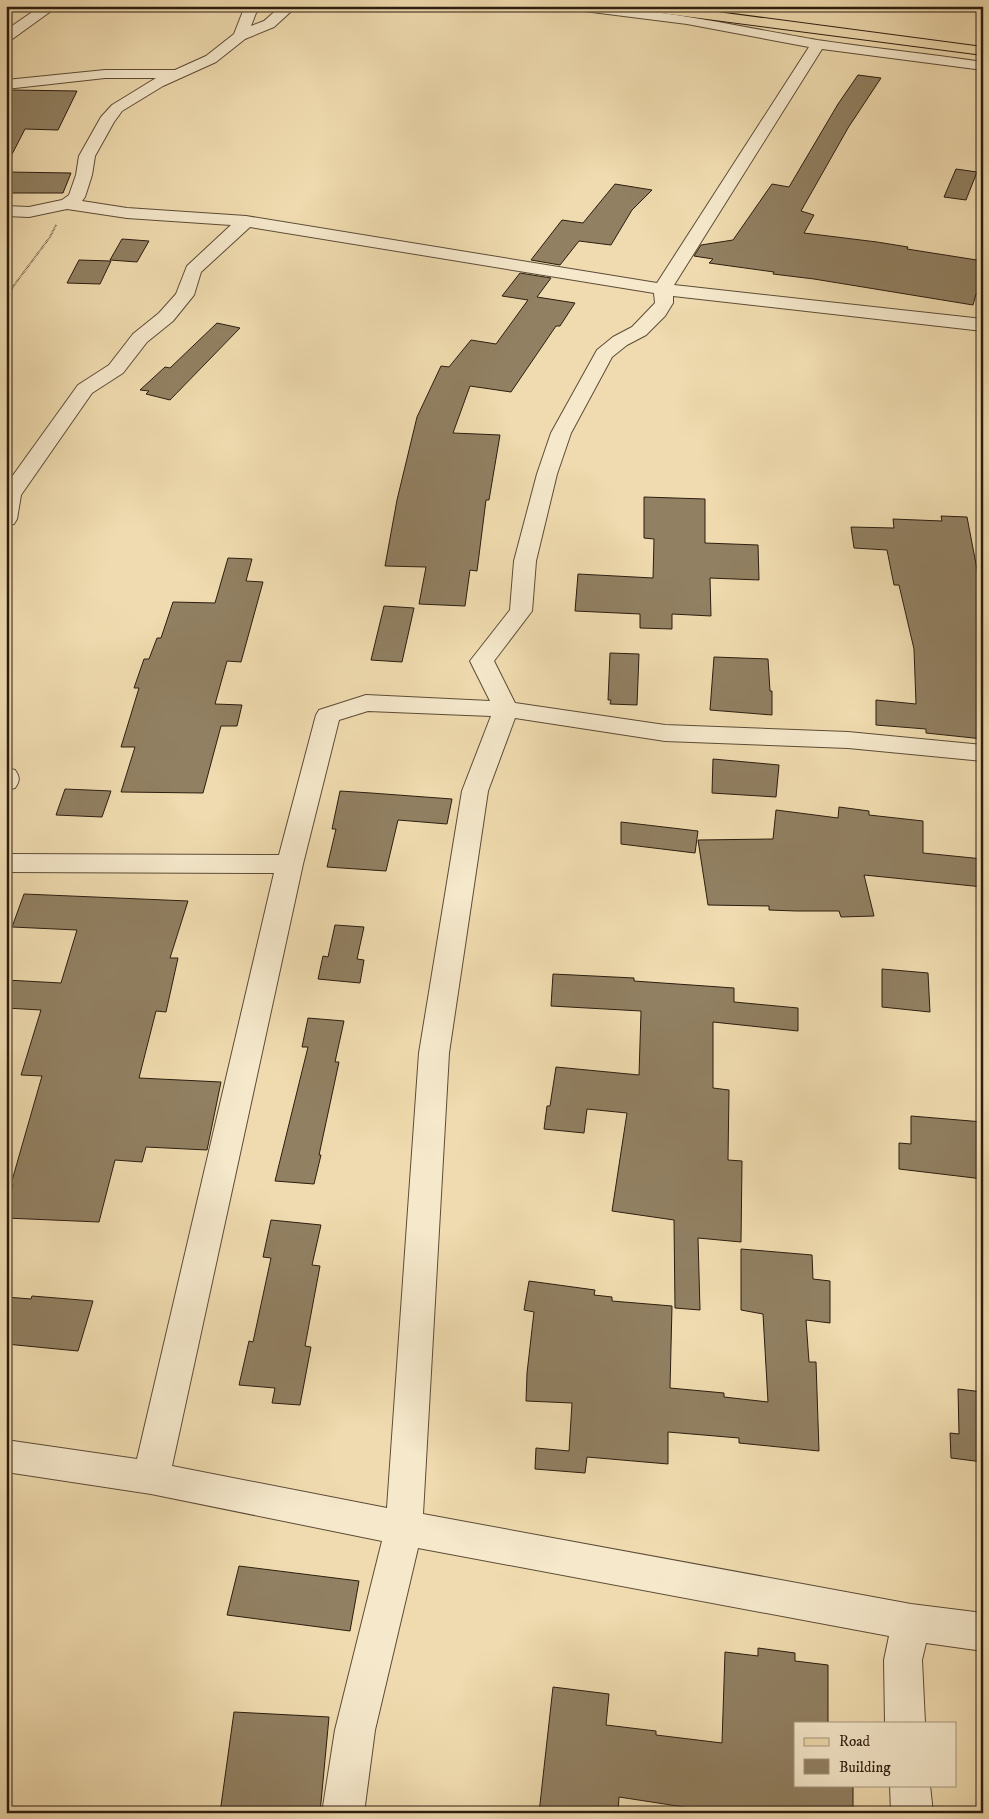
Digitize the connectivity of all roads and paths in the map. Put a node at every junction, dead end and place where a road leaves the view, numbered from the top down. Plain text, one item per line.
1 (51, 6) edge
2 (256, 6) edge
3 (290, 6) edge
4 (576, 6) edge
5 (638, 6) edge
6 (240, 36) junction
7 (6, 37) edge
8 (818, 44) junction
9 (982, 49) edge
10 (983, 66) edge
11 (182, 72) junction
12 (6, 85) edge
13 (67, 204) junction
14 (6, 211) edge
15 (246, 220) junction
16 (662, 289) junction
17 (6, 296) edge
18 (983, 325) edge
19 (14, 485) edge
20 (6, 519) edge
21 (506, 709) junction
22 (983, 753) edge
23 (6, 776) edge
24 (6, 782) edge
25 (6, 863) edge
26 (290, 864) junction
27 (6, 1456) edge
28 (150, 1478) junction
29 (404, 1528) junction
30 (911, 1622) junction
31 (983, 1632) edge
32 (904, 1722) edge
33 (910, 1786) edge
34 (343, 1813) edge
35 (912, 1813) edge

1 - 7 street
2 - 6 street
3 - 6 street
4 - 8 street
5 - 9 main road
6 - 11 street
8 - 10 street
8 - 16 street
11 - 12 street
11 - 13 street
13 - 14 street
13 - 15 street
13 - 17 path
15 - 16 street
15 - 19 street
16 - 18 street
16 - 21 street
19 - 20 street
21 - 22 street
21 - 26 street
21 - 29 street
23 - 24 street
25 - 26 street
26 - 28 street
27 - 28 street
28 - 29 street
29 - 30 street
29 - 34 street
30 - 31 street
30 - 32 street
33 - 35 street

